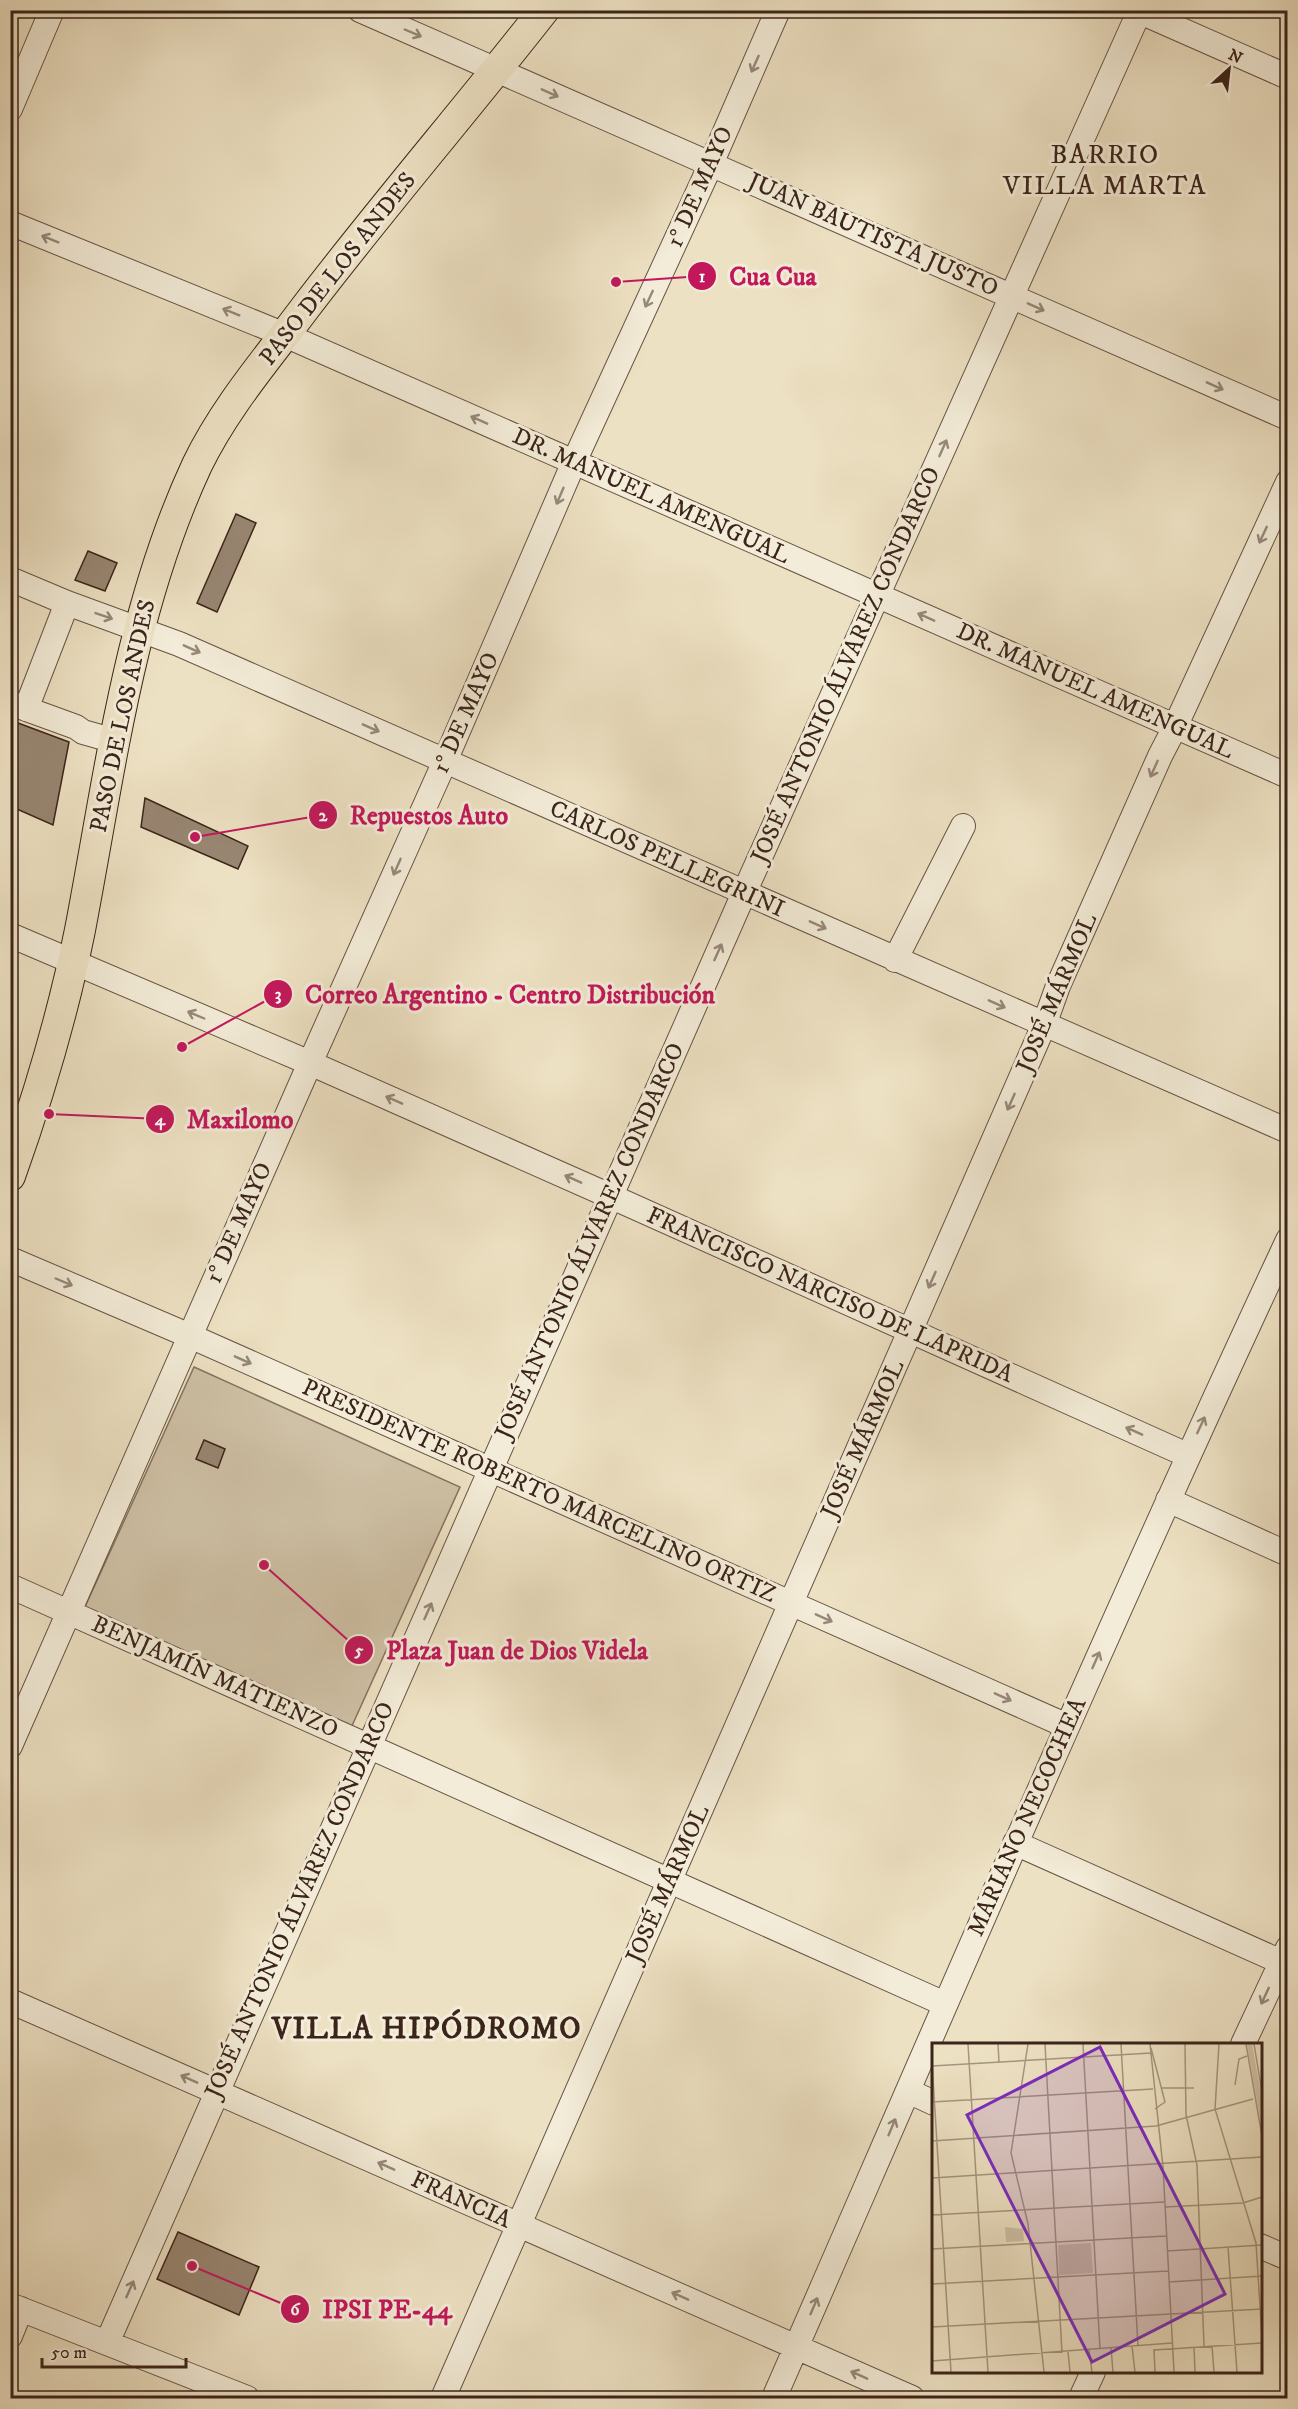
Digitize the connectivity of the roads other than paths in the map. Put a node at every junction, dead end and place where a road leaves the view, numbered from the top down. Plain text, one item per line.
1 (52, 10) edge
2 (360, 10) edge
3 (544, 10) edge
4 (778, 10) edge
5 (1138, 11) edge
6 (497, 70) junction
7 (1287, 77) edge
8 (10, 109) edge
9 (711, 164) junction
10 (10, 223) edge
11 (1011, 296) junction
12 (285, 334) junction
13 (1287, 418) edge
14 (574, 462) junction
15 (1287, 482) edge
16 (10, 579) edge
17 (877, 596) junction
18 (67, 603) junction
19 (138, 627) junction
20 (18, 706) edge
21 (1175, 727) junction
22 (115, 741) junction
23 (445, 761) junction
24 (1287, 776) edge
25 (963, 826) dead end
26 (744, 893) junction
27 (10, 935) edge
28 (896, 960) junction
29 (73, 963) junction
30 (1044, 1025) junction
31 (310, 1063) junction
32 (1287, 1131) edge
33 (10, 1176) edge
34 (610, 1196) junction
35 (1287, 1240) edge
36 (10, 1259) edge
37 (911, 1330) junction
38 (190, 1336) junction
39 (1187, 1455) junction
40 (490, 1469) junction
41 (1168, 1500) junction
42 (1287, 1554) edge
43 (10, 1586) edge
44 (791, 1603) junction
45 (67, 1612) junction
46 (1067, 1726) junction
47 (368, 1745) junction
48 (10, 1746) edge
49 (1015, 1844) junction
50 (670, 1880) junction
51 (1285, 1958) edge
52 (10, 2001) edge
53 (945, 2004) junction
54 (1243, 2043) edge
55 (216, 2091) junction
56 (908, 2091) junction
57 (932, 2103) edge
58 (519, 2225) junction
59 (1262, 2247) edge
60 (1287, 2258) edge
61 (16, 2307) edge
62 (10, 2336) edge
63 (106, 2343) junction
64 (796, 2347) junction
65 (1093, 2373) edge
66 (190, 2388) edge
67 (247, 2398) edge
68 (443, 2398) edge
69 (774, 2398) edge
70 (912, 2398) edge
71 (1081, 2398) edge

1 - 8 street
2 -> 6 street, JUAN BAUTISTA JUSTO
3 - 6 main road, PASO DE LOS ANDES
4 -> 9 street, 1° DE MAYO
5 - 7 street
5 - 11 street, JOSÉ ANTONIO ÁLVAREZ CONDARCO
6 -> 9 street, JUAN BAUTISTA JUSTO
6 - 12 main road, PASO DE LOS ANDES
9 - 11 street, JUAN BAUTISTA JUSTO
9 -> 14 street, 1° DE MAYO
12 -> 10 street, DR. MANUEL AMENGUAL
11 -> 13 street, JUAN BAUTISTA JUSTO
17 -> 11 street, JOSÉ ANTONIO ÁLVAREZ CONDARCO
14 -> 12 street, DR. MANUEL AMENGUAL
12 - 19 main road, PASO DE LOS ANDES
14 - 17 street, DR. MANUEL AMENGUAL
14 -> 23 street, 1° DE MAYO
15 -> 21 street, JOSÉ MÁRMOL
16 - 18 street, CARLOS PELLEGRINI
21 -> 17 street, DR. MANUEL AMENGUAL
17 - 26 street, JOSÉ ANTONIO ÁLVAREZ CONDARCO
18 -> 19 street, CARLOS PELLEGRINI
18 - 20 street
19 - 22 main road, PASO DE LOS ANDES
19 -> 23 street, CARLOS PELLEGRINI
20 - 22 street
21 - 24 street, DR. MANUEL AMENGUAL
21 -> 30 street, JOSÉ MÁRMOL
22 - 29 main road, PASO DE LOS ANDES
23 - 26 street, CARLOS PELLEGRINI
23 -> 31 street, 1° DE MAYO
25 - 28 street
26 -> 28 street, CARLOS PELLEGRINI
34 -> 26 street, JOSÉ ANTONIO ÁLVAREZ CONDARCO
27 - 29 street, FRANCISCO NARCISO DE LAPRIDA
28 -> 30 street, CARLOS PELLEGRINI
31 -> 29 street, FRANCISCO NARCISO DE LAPRIDA
29 - 33 main road, PASO DE LOS ANDES
30 - 32 street, CARLOS PELLEGRINI
30 -> 37 street, JOSÉ MÁRMOL
34 -> 31 street, FRANCISCO NARCISO DE LAPRIDA
31 - 38 street, 1° DE MAYO
34 - 37 street, FRANCISCO NARCISO DE LAPRIDA
34 - 40 street, JOSÉ ANTONIO ÁLVAREZ CONDARCO
39 -> 35 street, MARIANO NECOCHEA
36 -> 38 street, PRESIDENTE ROBERTO MARCELINO ORTIZ
39 -> 37 street, FRANCISCO NARCISO DE LAPRIDA
37 - 44 street, JOSÉ MÁRMOL
38 -> 40 street, PRESIDENTE ROBERTO MARCELINO ORTIZ
38 - 45 street, 1° DE MAYO
39 - 41 street, MARIANO NECOCHEA
40 - 44 street, PRESIDENTE ROBERTO MARCELINO ORTIZ
47 -> 40 street, JOSÉ ANTONIO ÁLVAREZ CONDARCO
41 - 42 street
46 -> 41 street, MARIANO NECOCHEA
43 - 45 street, BENJAMÍN MATIENZO
44 -> 46 street, PRESIDENTE ROBERTO MARCELINO ORTIZ
44 - 50 street, JOSÉ MÁRMOL
45 - 47 street, BENJAMÍN MATIENZO
45 - 48 street, 1° DE MAYO
46 - 49 street, MARIANO NECOCHEA
47 - 50 street, BENJAMÍN MATIENZO
47 - 55 street, JOSÉ ANTONIO ÁLVAREZ CONDARCO
49 - 51 street
49 - 53 street, MARIANO NECOCHEA
50 - 53 street, BENJAMÍN MATIENZO
50 - 58 street, JOSÉ MÁRMOL
51 -> 54 street
55 -> 52 street, FRANCIA
53 - 56 street, MARIANO NECOCHEA
58 -> 55 street, FRANCIA
63 -> 55 street, JOSÉ ANTONIO ÁLVAREZ CONDARCO
56 - 57 street
64 -> 56 street, MARIANO NECOCHEA
64 -> 58 street, FRANCIA
58 - 68 street, JOSÉ MÁRMOL
59 - 60 street
61 - 62 street
61 - 63 street
63 - 66 street
64 - 69 street, MARIANO NECOCHEA
70 -> 64 street, FRANCIA
65 - 71 street
66 - 67 street

